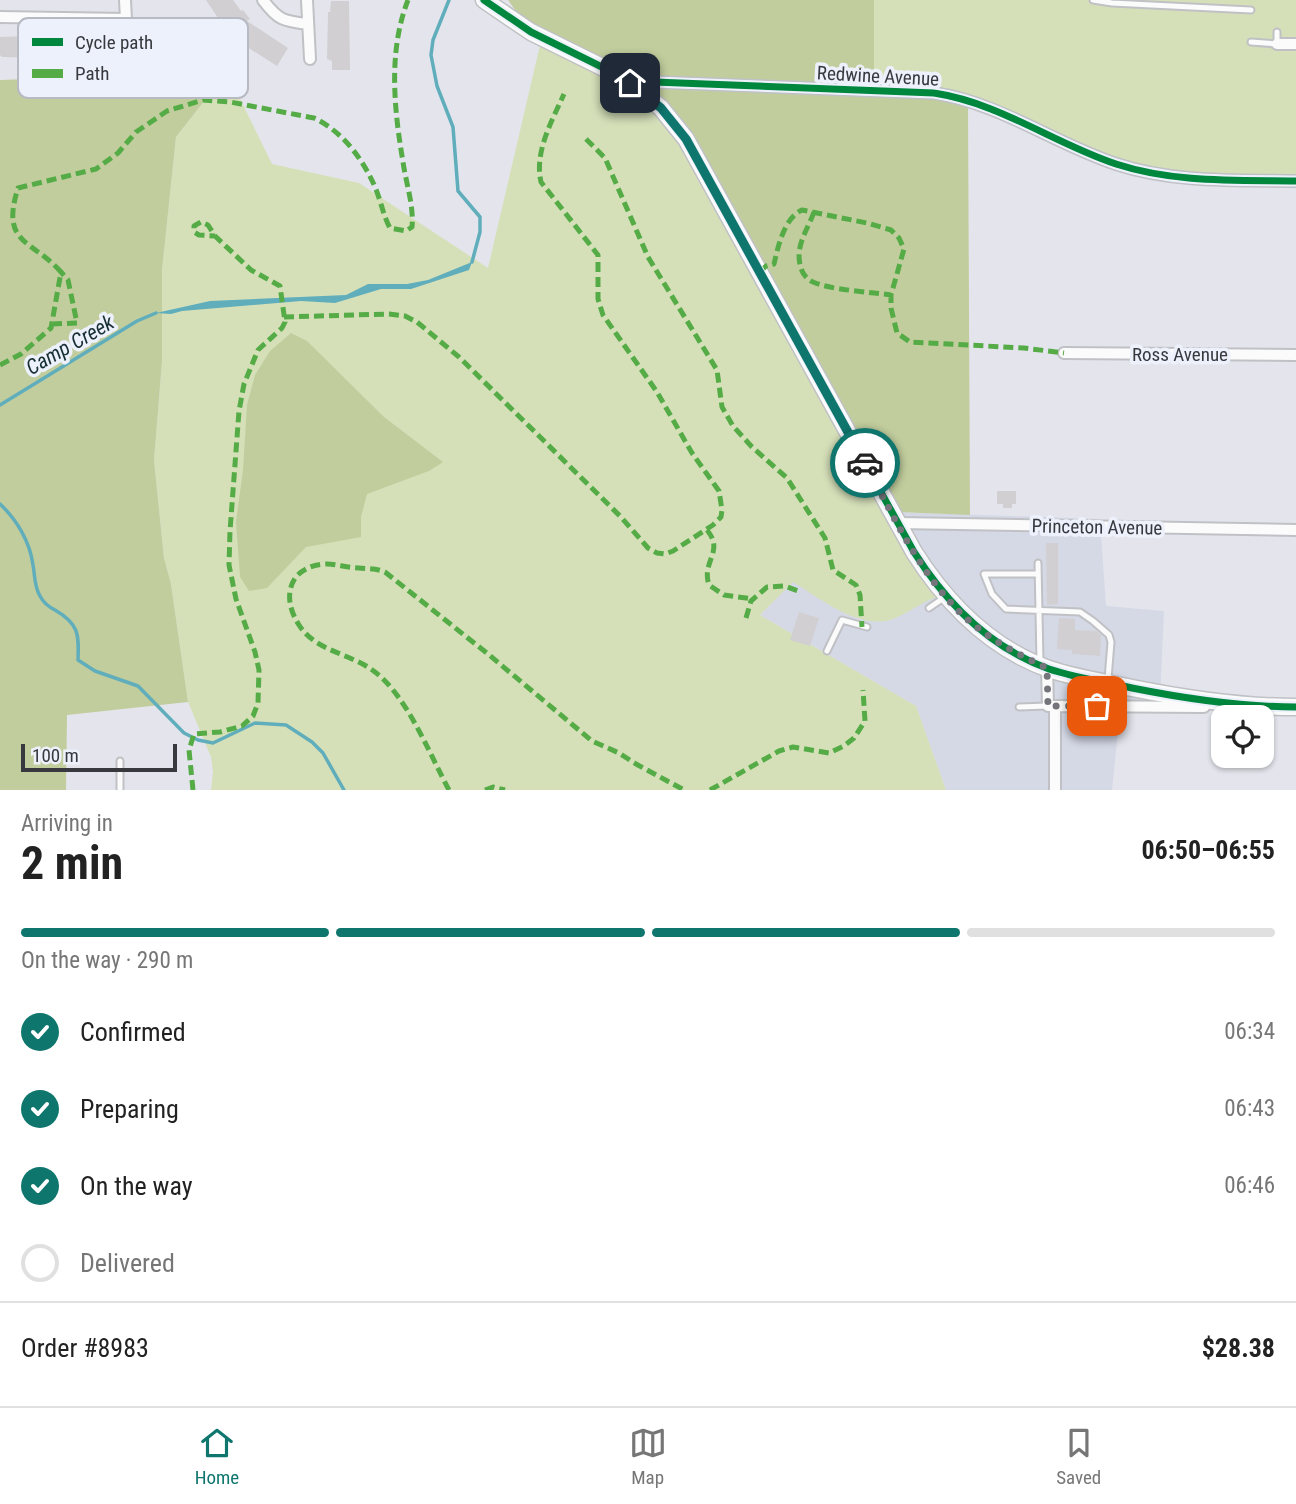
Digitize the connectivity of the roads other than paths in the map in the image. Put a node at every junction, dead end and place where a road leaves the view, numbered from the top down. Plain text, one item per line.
1 (125, 0) edge
2 (263, 0) edge
3 (307, 0) edge
4 (484, 0) edge
5 (1093, 0) edge
6 (1251, 10) dead end
7 (0, 17) edge
8 (62, 18) edge
9 (125, 18) edge
10 (307, 24) junction
11 (1277, 38) joint
12 (1251, 42) dead end
13 (1296, 44) edge
14 (310, 59) dead end
15 (612, 72) junction
16 (1296, 181) edge
17 (1064, 353) dead end
18 (1296, 355) edge
19 (898, 523) junction
20 (1296, 530) edge
21 (1038, 564) dead end
22 (1038, 574) junction
23 (946, 597) junction
24 (929, 608) dead end
25 (1039, 611) junction
26 (865, 627) dead end
27 (827, 651) dead end
28 (1043, 666) junction
29 (1107, 682) junction
30 (1234, 705) edge
31 (1051, 706) junction
32 (1019, 707) dead end
33 (1274, 707) edge
34 (1296, 707) edge
35 (1211, 708) edge
36 (120, 761) dead end
37 (120, 790) edge
38 (1055, 790) edge

1 - 9 street
2 - 10 street
3 - 10 street
4 - 15 street
5 - 6 lane
7 - 8 street
10 - 14 street
11 - 12 lane
11 - 13 street
15 - 16 street, Redwine Avenue
15 - 19 street
17 - 18 street, Ross Avenue
19 - 20 street, Princeton Avenue
19 - 23 street
21 - 22 lane
22 - 25 lane
22 - 25 lane
23 - 24 lane
23 - 28 street
25 - 28 lane
25 - 29 lane
26 - 27 lane
28 - 29 street
28 - 31 street
29 - 30 street
31 - 32 lane
31 - 35 street
31 - 38 street
33 - 34 street
36 - 37 lane

